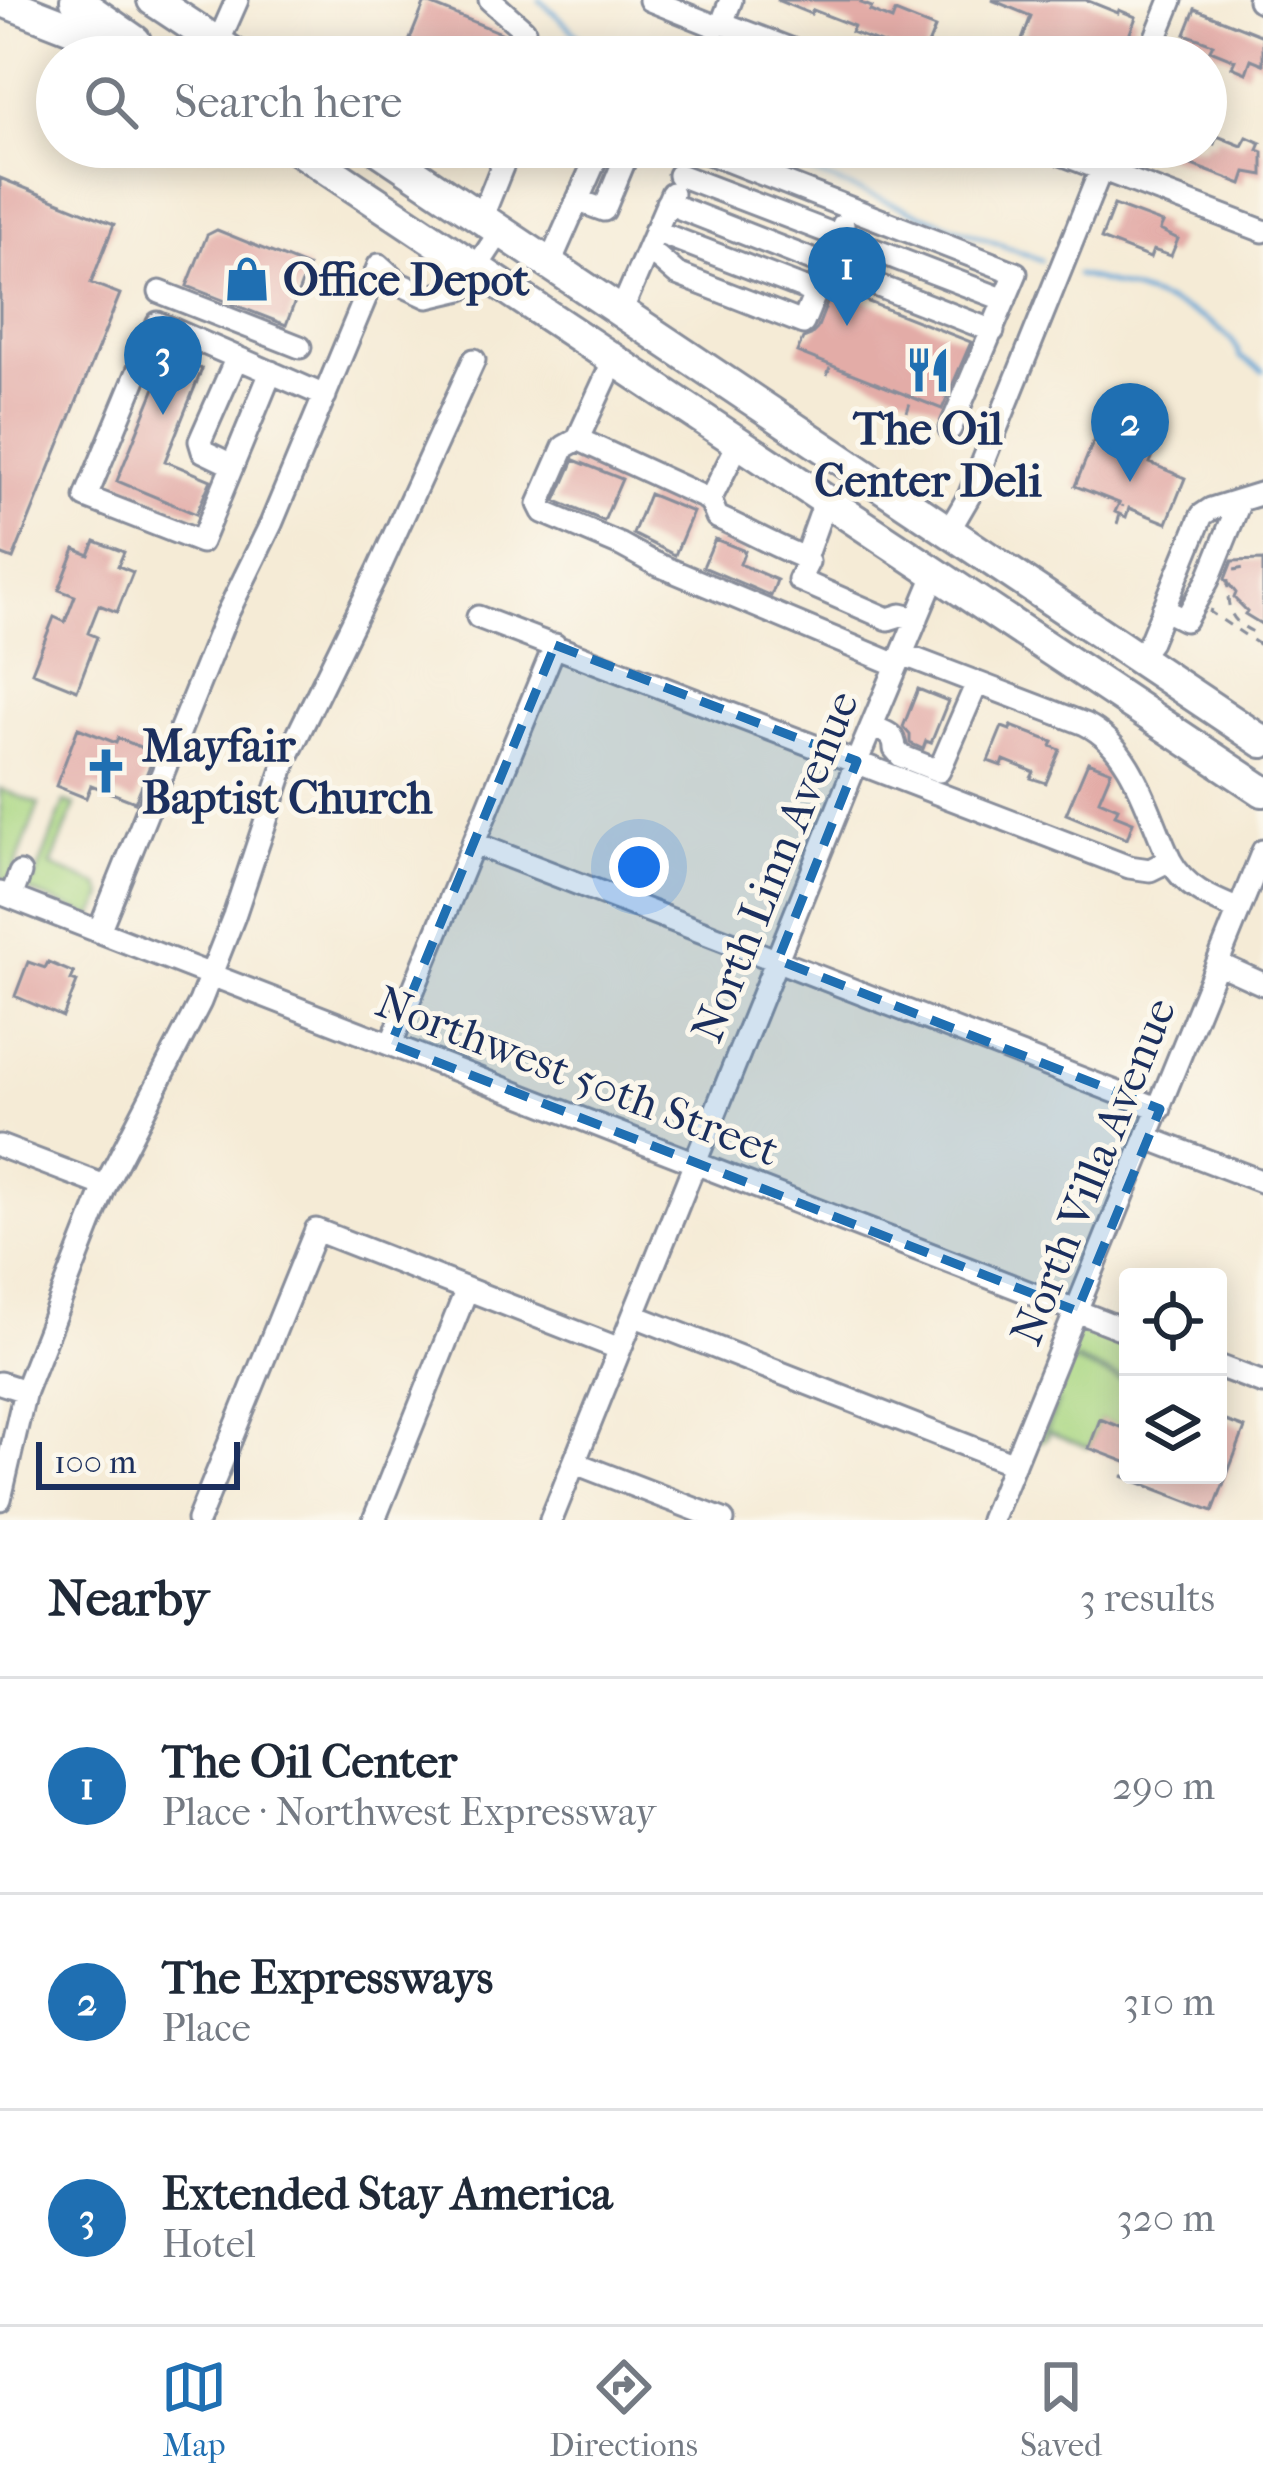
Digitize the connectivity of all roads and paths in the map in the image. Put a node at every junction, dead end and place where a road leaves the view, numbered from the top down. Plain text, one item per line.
1 (0, 0) edge
2 (76, 0) edge
3 (237, 0) edge
4 (490, 0) edge
5 (650, 0) edge
6 (731, 0) edge
7 (1171, 0) edge
8 (164, 5) edge
9 (722, 22) junction
10 (92, 36) edge
11 (128, 36) edge
12 (209, 36) edge
13 (231, 36) edge
14 (522, 36) edge
15 (758, 36) edge
16 (1156, 36) edge
17 (325, 168) edge
18 (406, 168) edge
19 (505, 168) edge
20 (592, 168) edge
21 (621, 168) edge
22 (682, 168) edge
23 (746, 168) edge
24 (1101, 169) joint
25 (679, 175) junction
26 (579, 201) junction
27 (667, 203) junction
28 (850, 208) junction
29 (490, 226) junction
30 (1263, 231) edge
31 (838, 235) junction
32 (651, 240) junction
33 (549, 265) junction
34 (475, 267) junction
35 (826, 267) junction
36 (160, 292) dead end
37 (815, 292) junction
38 (1005, 300) junction
39 (620, 314) junction
40 (993, 331) junction
41 (300, 347) dead end
42 (237, 357) junction
43 (474, 359) dead end
44 (614, 360) junction
45 (831, 365) dead end
46 (271, 372) junction
47 (827, 376) dead end
48 (325, 396) junction
49 (912, 397) dead end
50 (907, 412) dead end
51 (950, 429) dead end
52 (580, 438) junction
53 (738, 443) junction
54 (232, 465) junction
55 (1263, 494) edge
56 (710, 500) junction
57 (1240, 501) junction
58 (825, 502) junction
59 (1123, 505) dead end
60 (1117, 524) dead end
61 (948, 532) junction
62 (886, 542) junction
63 (805, 558) junction
64 (1244, 568) dead end
65 (1224, 572) junction
66 (935, 575) junction
67 (1218, 587) dead end
68 (1163, 609) junction
69 (1210, 612) dead end
70 (478, 616) dead end
71 (917, 619) junction
72 (1239, 628) junction
73 (1263, 636) edge
74 (555, 645) junction
75 (1263, 647) edge
76 (1138, 658) junction
77 (900, 660) junction
78 (976, 683) junction
79 (872, 727) junction
80 (1263, 742) edge
81 (857, 761) junction
82 (1263, 791) edge
83 (473, 843) junction
84 (1263, 851) edge
85 (1170, 860) junction
86 (20, 873) dead end
87 (6, 895) edge
88 (1239, 910) junction
89 (99, 931) junction
90 (778, 960) junction
91 (1219, 964) junction
92 (211, 974) junction
93 (1263, 984) edge
94 (391, 1044) junction
95 (1160, 1109) junction
96 (1148, 1138) junction
97 (0, 1146) edge
98 (696, 1162) junction
99 (1263, 1182) edge
100 (104, 1186) junction
101 (467, 1289) junction
102 (1077, 1311) junction
103 (634, 1316) junction
104 (1119, 1327) edge
105 (620, 1349) junction
106 (1227, 1369) edge
107 (0, 1383) edge
108 (1263, 1383) edge
109 (25, 1391) junction
110 (574, 1463) junction
111 (1014, 1464) junction
112 (0, 1499) edge
113 (198, 1520) edge
114 (374, 1520) edge
115 (551, 1520) edge
116 (723, 1520) edge
117 (991, 1520) edge

1 - 10 highway
2 - 11 highway
3 - 13 street
4 - 14 street
5 - 9 street
6 - 9 street
7 - 16 street
8 - 12 highway
9 - 15 street
17 - 34 highway
18 - 29 highway
19 - 29 street
20 - 26 street
21 - 26 street
22 - 25 street
23 - 28 street
24 - 30 street
24 - 61 street
25 - 27 street
25 - 31 street
26 - 33 street
27 - 32 street
27 - 35 street
28 - 31 street
28 - 38 street
29 - 33 highway
29 - 34 street
31 - 35 street
31 - 38 street
32 - 37 street
32 - 37 street
32 - 39 street
33 - 39 highway
34 - 44 highway
34 - 48 street
35 - 37 street
35 - 40 street
36 - 41 street
38 - 40 street
39 - 61 highway
40 - 51 street
42 - 46 street
42 - 54 street
42 - 54 street
43 - 92 street
44 - 52 street
44 - 53 highway
45 - 47 path
46 - 48 street
46 - 54 street
48 - 89 street
49 - 50 path
52 - 56 street
52 - 77 street
53 - 56 street
53 - 58 highway
55 - 57 street
56 - 63 street
57 - 68 street
57 - 68 street
58 - 62 highway
58 - 63 street
59 - 60 path
61 - 62 highway
61 - 76 highway
62 - 66 highway
63 - 71 street
64 - 65 path
65 - 67 path
65 - 72 path
66 - 71 street, North Linn Avenue
66 - 82 highway
68 - 76 street
69 - 72 path
70 - 74 street
71 - 77 street, North Linn Avenue
72 - 73 path
72 - 75 path
74 - 81 street
74 - 83 street
76 - 80 highway
77 - 78 street
77 - 79 street, North Linn Avenue
78 - 79 street
78 - 85 street
79 - 81 street, North Linn Avenue
81 - 85 street
81 - 90 street, North Linn Avenue
83 - 90 street
83 - 94 street
84 - 88 street, North Villa Avenue
85 - 88 street
86 - 87 street
87 - 89 street, Northwest 50th Street
88 - 91 street, North Villa Avenue
89 - 92 street, Northwest 50th Street
90 - 95 street
90 - 98 street, North Linn Avenue
91 - 93 street
91 - 95 street, North Villa Avenue
92 - 94 street, Northwest 50th Street
92 - 100 street
94 - 98 street, Northwest 50th Street
95 - 96 street, North Villa Avenue
96 - 99 street
96 - 102 street, North Villa Avenue
97 - 100 street
98 - 102 street, Northwest 50th Street
98 - 103 street, North Linn Avenue
100 - 109 street
101 - 105 street
101 - 113 street
101 - 114 street
102 - 104 street, Northwest 50th Street
102 - 111 street, North Villa Avenue
103 - 105 street, North Linn Avenue
103 - 111 street
105 - 110 street, North Linn Avenue
106 - 108 street
107 - 109 street
109 - 112 street
110 - 115 street, North Linn Avenue
110 - 116 street
111 - 117 street, North Villa Avenue

